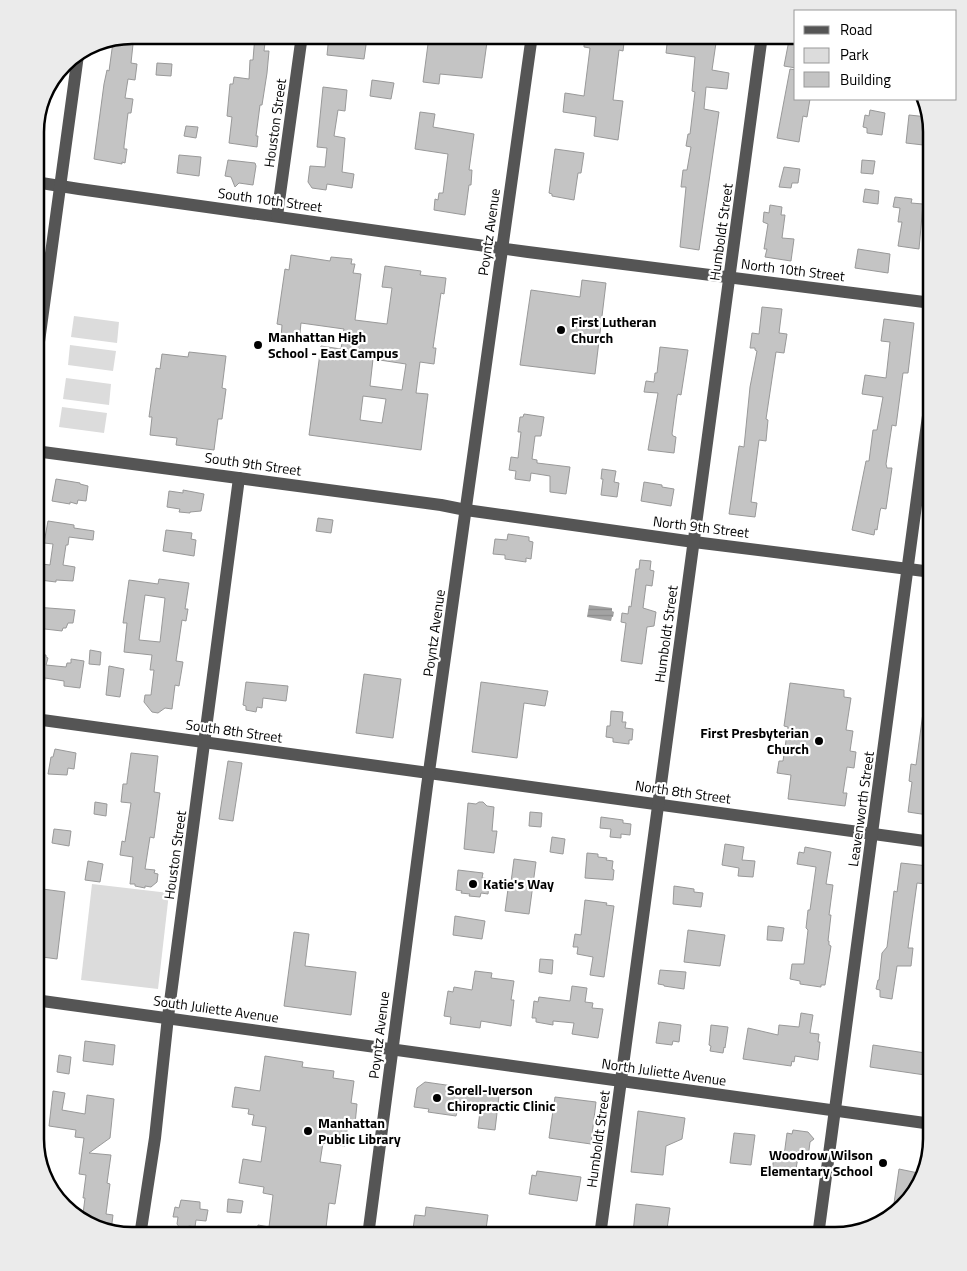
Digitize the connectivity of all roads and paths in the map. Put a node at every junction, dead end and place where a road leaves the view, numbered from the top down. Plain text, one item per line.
1 (301, 44) edge
2 (531, 44) edge
3 (761, 44) edge
4 (77, 63) edge
5 (44, 183) edge
6 (60, 186) junction
7 (277, 216) junction
8 (501, 248) junction
9 (730, 277) junction
10 (923, 302) edge
11 (44, 304) edge
12 (44, 452) edge
13 (923, 454) edge
14 (240, 478) junction
15 (466, 510) junction
16 (694, 542) junction
17 (908, 568) junction
18 (923, 570) edge
19 (44, 720) edge
20 (205, 742) junction
21 (429, 773) junction
22 (658, 804) junction
23 (873, 834) junction
24 (923, 841) edge
25 (44, 1001) edge
26 (168, 1017) junction
27 (392, 1050) junction
28 (621, 1081) junction
29 (836, 1110) junction
30 (923, 1123) edge
31 (141, 1227) edge
32 (369, 1227) edge
33 (601, 1227) edge
34 (819, 1227) edge

1 - 7 street, Houston Street
2 - 8 street, Poyntz Avenue
3 - 9 street, Humboldt Street
4 - 6 street
5 - 6 street, South 10th Street
6 - 7 street, South 10th Street
6 - 11 street
7 - 8 street, South 10th Street
8 - 9 street, North 10th Street
8 - 15 street, Poyntz Avenue
9 - 10 street, North 10th Street
9 - 16 street, Humboldt Street
12 - 14 street, South 9th Street
13 - 17 street, Leavenworth Street
14 - 15 street, South 9th Street
14 - 20 street, Houston Street
15 - 16 street, North 9th Street
15 - 21 street, Poyntz Avenue
16 - 17 street, North 9th Street
16 - 22 street, Humboldt Street
17 - 18 street, North 9th Street
17 - 23 street, Leavenworth Street
19 - 20 street, South 8th Street
20 - 21 street, South 8th Street
20 - 26 street, Houston Street
21 - 22 street, North 8th Street
21 - 27 street, Poyntz Avenue
22 - 23 street, North 8th Street
22 - 28 street, Humboldt Street
23 - 24 street, North 8th Street
23 - 29 street, Leavenworth Street
25 - 26 street, South Juliette Avenue
26 - 27 street, South Juliette Avenue
26 - 31 street, Houston Street
27 - 28 street, North Juliette Avenue
27 - 32 street, Poyntz Avenue
28 - 29 street, North Juliette Avenue
28 - 33 street, Humboldt Street
29 - 30 street, North Juliette Avenue
29 - 34 street, Leavenworth Street

